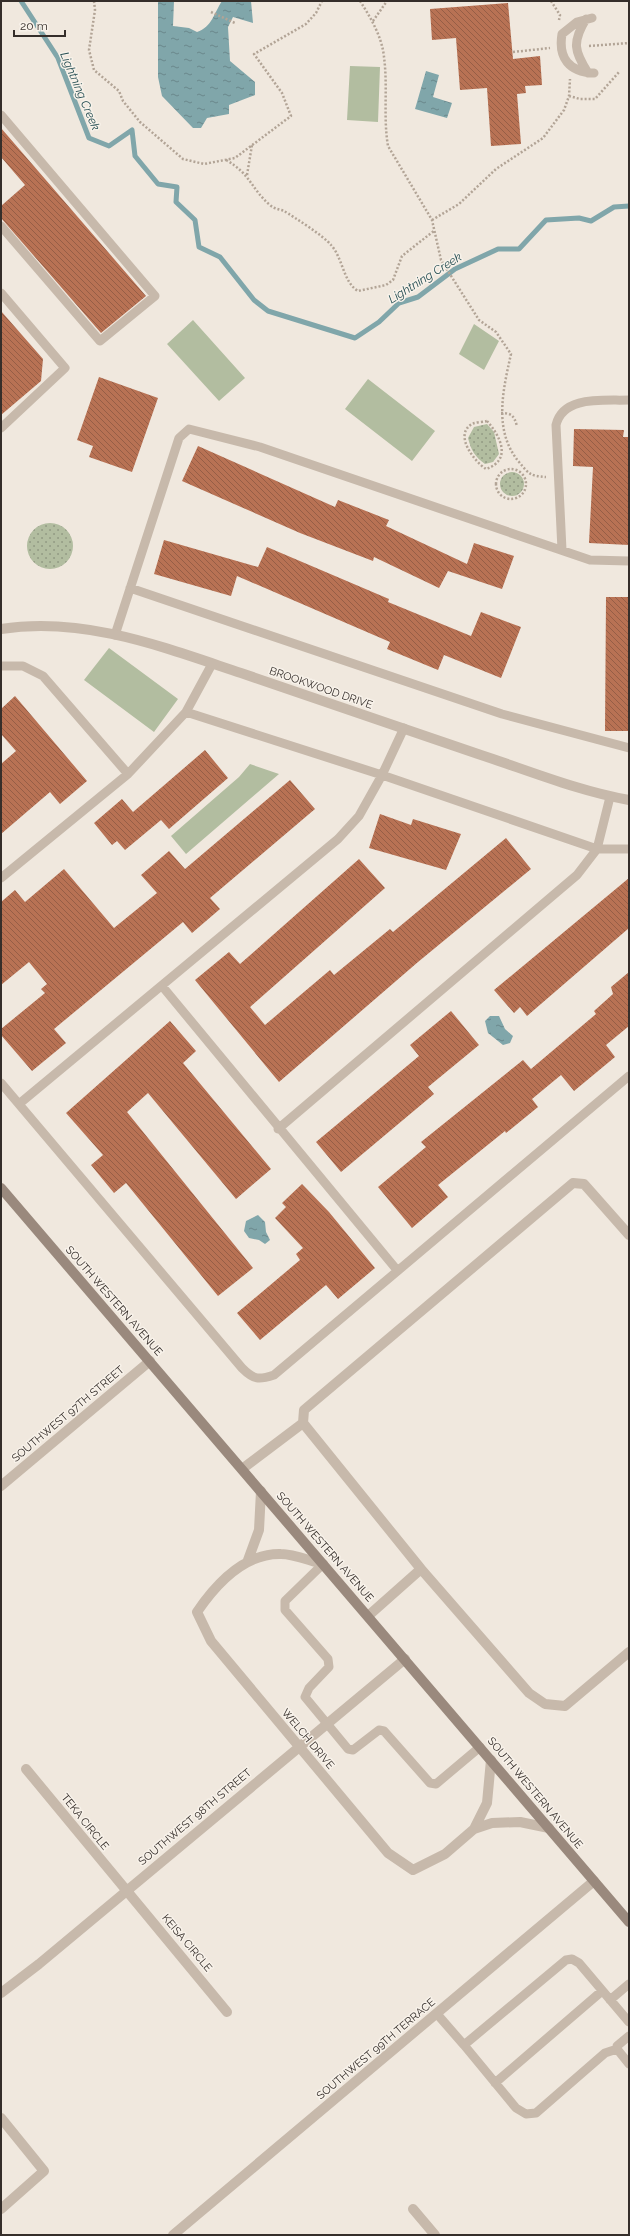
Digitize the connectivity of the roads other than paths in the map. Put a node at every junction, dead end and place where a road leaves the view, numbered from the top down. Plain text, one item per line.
1 (591, 73) joint
2 (1, 115) edge
3 (1, 226) edge
4 (1, 293) edge
5 (629, 400) edge
6 (1, 428) edge
7 (562, 550) junction
8 (629, 561) edge
9 (130, 588) junction
10 (1, 629) edge
11 (115, 634) junction
12 (212, 664) junction
13 (1, 666) edge
14 (186, 712) junction
15 (404, 728) junction
16 (629, 748) edge
17 (128, 774) junction
18 (382, 775) junction
19 (610, 796) junction
20 (629, 800) edge
21 (597, 849) junction
22 (629, 849) edge
23 (1, 878) edge
24 (162, 986) junction
25 (629, 1076) edge
26 (1, 1083) edge
27 (19, 1104) junction
28 (278, 1129) junction
29 (1, 1188) edge
30 (629, 1235) edge
31 (397, 1270) junction
32 (150, 1361) junction
33 (302, 1423) junction
34 (242, 1469) junction
35 (1, 1486) edge
36 (261, 1491) junction
37 (248, 1560) junction
38 (323, 1564) junction
39 (421, 1569) junction
40 (368, 1616) junction
41 (629, 1652) edge
42 (404, 1659) junction
43 (326, 1723) junction
44 (299, 1747) junction
45 (480, 1747) junction
46 (491, 1760) junction
47 (26, 1769) dead end
48 (549, 1828) junction
49 (474, 1829) junction
50 (594, 1881) junction
51 (126, 1890) junction
52 (629, 1922) edge
53 (629, 1984) edge
54 (602, 1991) junction
55 (1, 1992) edge
56 (610, 2000) junction
57 (227, 2012) dead end
58 (437, 2014) junction
59 (629, 2022) edge
60 (629, 2036) edge
61 (464, 2045) junction
62 (617, 2049) junction
63 (629, 2064) edge
64 (495, 2083) junction
65 (1, 2118) edge
66 (1, 2209) edge
67 (413, 2209) dead end
68 (173, 2235) edge
69 (435, 2235) edge

1 - 1 lane
2 - 3 lane
4 - 6 lane
5 - 7 lane
7 - 8 lane
7 - 9 lane
9 - 11 lane
9 - 16 lane
10 - 11 street, BROOKWOOD DRIVE
11 - 12 street, BROOKWOOD DRIVE
12 - 14 lane
12 - 15 street, BROOKWOOD DRIVE
13 - 17 lane
14 - 17 lane
14 - 18 lane
15 - 18 lane
15 - 19 street, BROOKWOOD DRIVE
17 - 23 lane
18 - 21 lane
18 - 24 lane
19 - 20 street, BROOKWOOD DRIVE
19 - 21 lane
21 - 22 lane
21 - 28 lane
24 - 27 lane
24 - 28 lane
25 - 31 lane
26 - 27 lane
27 - 31 lane
28 - 31 lane
29 - 32 main road, SOUTH WESTERN AVENUE
30 - 33 street
32 - 34 main road, SOUTH WESTERN AVENUE
32 - 35 street, SOUTHWEST 97TH STREET
33 - 34 street
33 - 39 street
34 - 36 main road, SOUTH WESTERN AVENUE
36 - 37 street
36 - 38 main road, SOUTH WESTERN AVENUE
37 - 38 street, WELCH DRIVE
37 - 44 street, WELCH DRIVE
38 - 40 main road, SOUTH WESTERN AVENUE
38 - 43 lane
39 - 40 street
39 - 41 street
40 - 42 main road, SOUTH WESTERN AVENUE
42 - 43 street, SOUTHWEST 98TH STREET
42 - 45 main road, SOUTH WESTERN AVENUE
43 - 44 street, SOUTHWEST 98TH STREET
43 - 45 lane
44 - 49 street, WELCH DRIVE
44 - 51 street, SOUTHWEST 98TH STREET
45 - 46 main road, SOUTH WESTERN AVENUE
46 - 48 main road, SOUTH WESTERN AVENUE
46 - 49 street, WELCH DRIVE
47 - 51 street, TEKA CIRCLE
48 - 49 street, WELCH DRIVE
48 - 50 main road, SOUTH WESTERN AVENUE
50 - 52 main road, SOUTH WESTERN AVENUE
50 - 58 street, SOUTHWEST 99TH TERRACE
51 - 55 street, SOUTHWEST 98TH STREET
51 - 57 street, KEISA CIRCLE
53 - 56 lane
54 - 56 lane
54 - 61 lane
54 - 64 lane
56 - 59 lane
58 - 61 lane
58 - 68 street, SOUTHWEST 99TH TERRACE
60 - 62 lane
61 - 64 lane
62 - 63 lane
62 - 64 lane
65 - 66 street
67 - 69 street

